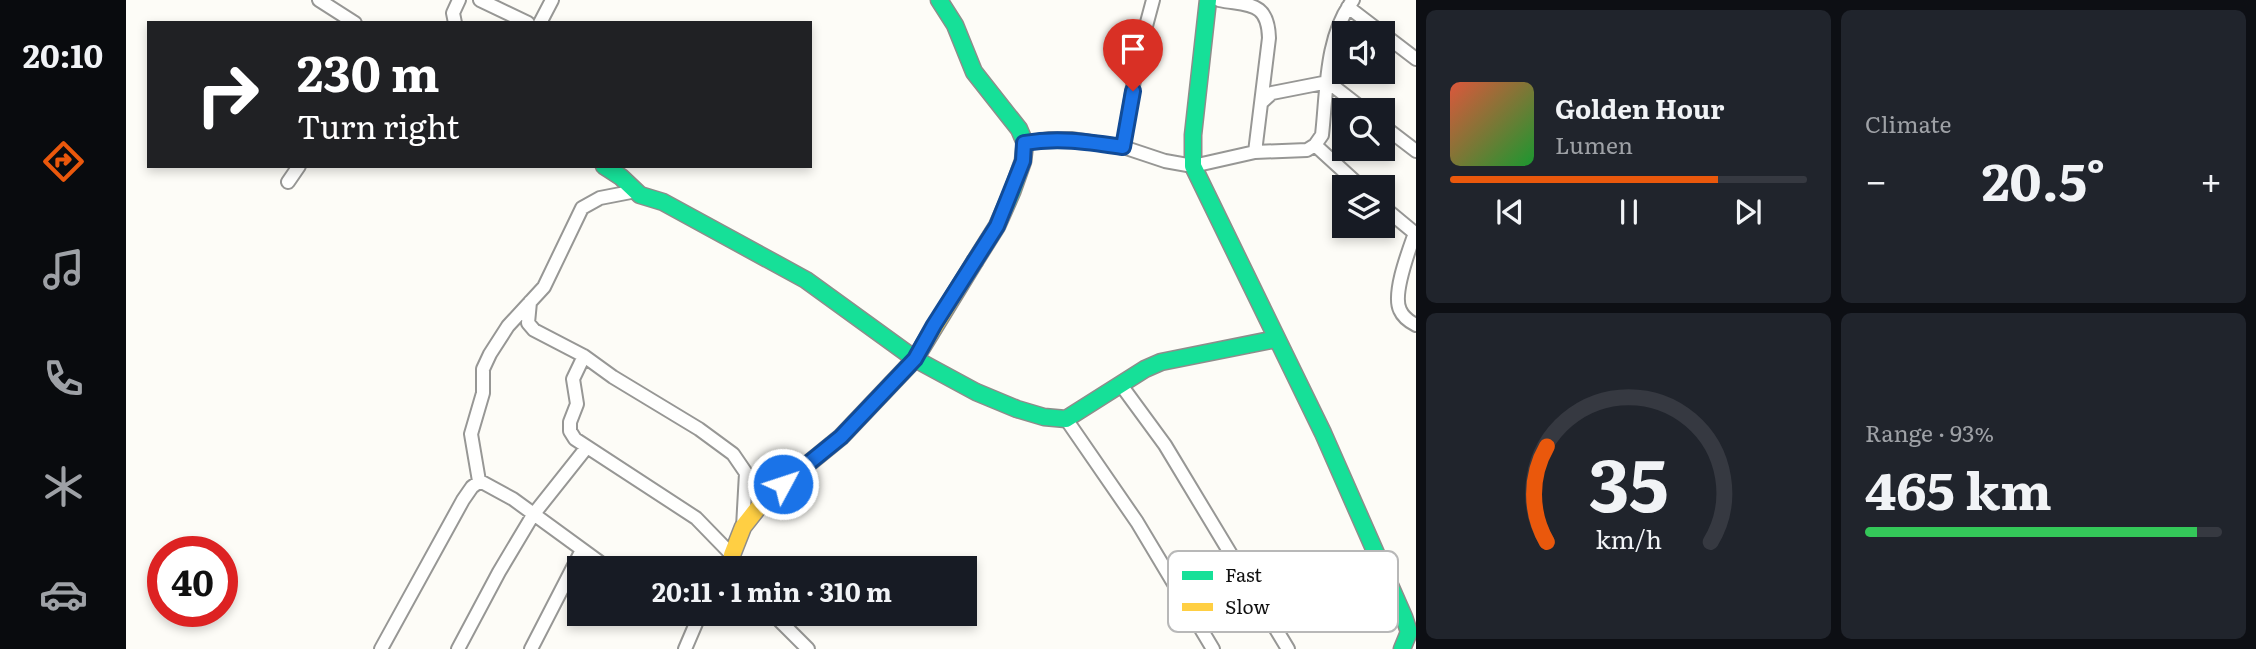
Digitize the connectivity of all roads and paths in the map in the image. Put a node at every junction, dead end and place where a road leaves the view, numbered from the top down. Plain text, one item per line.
1 (319, 0) edge
2 (459, 0) edge
3 (480, 0) edge
4 (552, 0) edge
5 (939, 0) edge
6 (1153, 0) edge
7 (1208, 0) edge
8 (1219, 0) edge
9 (1350, 3) edge
10 (352, 21) edge
11 (455, 21) edge
12 (524, 21) edge
13 (541, 21) edge
14 (1416, 59) edge
15 (1328, 82) junction
16 (1349, 98) edge
17 (1262, 102) junction
18 (1395, 135) edge
19 (1024, 143) junction
20 (1315, 145) junction
21 (1123, 147) junction
22 (1416, 151) edge
23 (1255, 152) junction
24 (1193, 166) junction
25 (298, 168) edge
26 (607, 168) edge
27 (1349, 175) edge
28 (288, 182) dead end
29 (636, 191) junction
30 (1395, 217) edge
31 (1415, 234) edge
32 (530, 302) junction
33 (1416, 325) edge
34 (1276, 339) junction
35 (583, 356) junction
36 (915, 359) junction
37 (1121, 385) junction
38 (1066, 419) junction
39 (587, 447) junction
40 (479, 481) junction
41 (533, 515) junction
42 (743, 527) junction
43 (582, 550) junction
44 (1228, 551) edge
45 (1375, 551) edge
46 (591, 556) edge
47 (725, 556) edge
48 (735, 556) edge
49 (1168, 574) edge
50 (1398, 603) edge
51 (695, 626) edge
52 (785, 626) edge
53 (1203, 632) edge
54 (1278, 632) edge
55 (382, 649) edge
56 (458, 649) edge
57 (531, 649) edge
58 (685, 649) edge
59 (808, 649) edge
60 (1213, 649) edge
61 (1288, 649) edge
62 (1402, 649) edge

1 - 10 street
2 - 11 street
3 - 12 street
4 - 13 street
5 - 19 street
6 - 21 street
7 - 24 street
8 - 17 street
9 - 14 street
9 - 15 street
15 - 16 street
15 - 17 street
15 - 20 street
17 - 23 street
18 - 22 street
19 - 21 street
19 - 36 street
20 - 23 street
20 - 27 street
21 - 24 street
23 - 24 street
24 - 34 street
25 - 28 street
26 - 29 street
29 - 32 street
29 - 36 street
30 - 31 street
31 - 33 street
32 - 35 street
32 - 40 street
34 - 37 street
34 - 45 street
35 - 39 street
35 - 42 street
36 - 38 street
36 - 42 street
37 - 38 street
37 - 44 street
38 - 49 street
39 - 41 street
39 - 47 street
40 - 41 street
40 - 55 street
41 - 43 street
41 - 56 street
42 - 48 street
43 - 46 street
43 - 57 street
50 - 62 street
51 - 58 street
52 - 59 street
53 - 60 street
54 - 61 street

